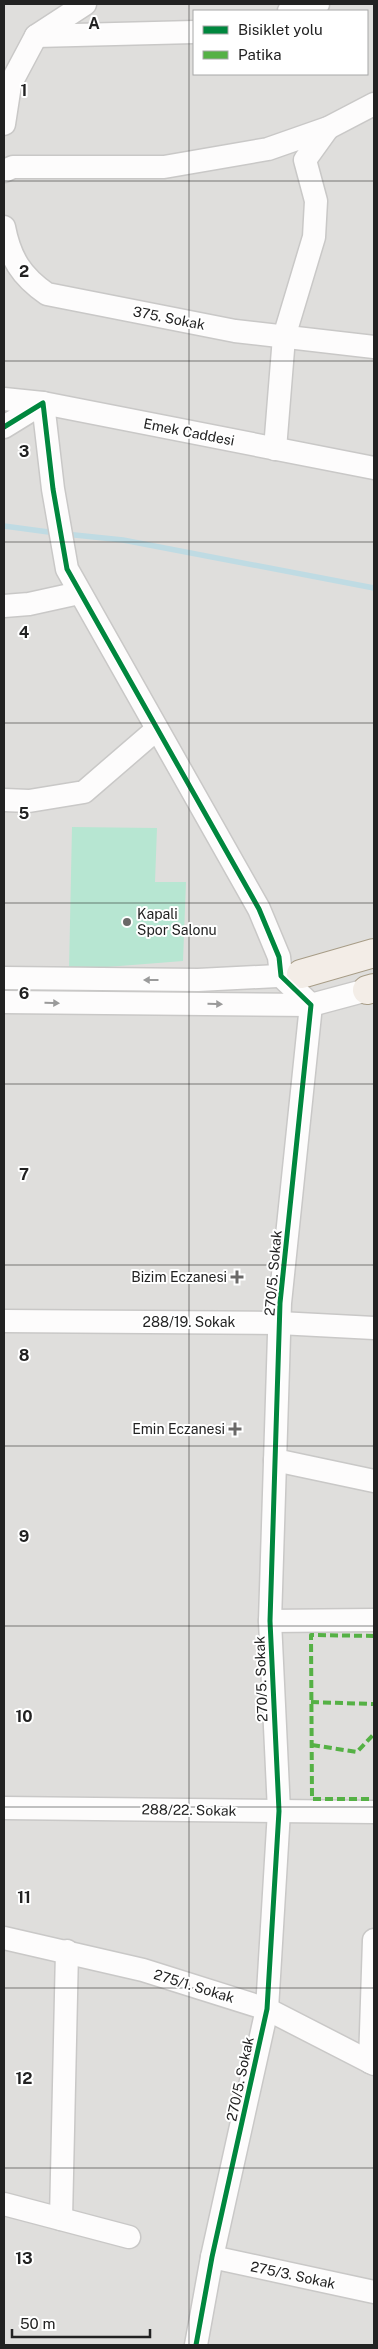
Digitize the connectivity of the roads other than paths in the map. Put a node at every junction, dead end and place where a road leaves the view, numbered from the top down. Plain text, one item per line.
1 (85, 4) edge
2 (318, 4) edge
3 (293, 10) edge
4 (193, 32) edge
5 (36, 36) junction
6 (374, 104) edge
7 (4, 124) edge
8 (328, 128) junction
9 (4, 171) edge
10 (4, 228) edge
11 (284, 337) junction
12 (374, 347) edge
13 (4, 399) edge
14 (43, 403) junction
15 (4, 427) edge
16 (275, 449) junction
17 (374, 468) edge
18 (79, 593) junction
19 (4, 606) edge
20 (157, 729) junction
21 (4, 800) edge
22 (374, 953) edge
23 (291, 975) junction
24 (4, 978) edge
25 (372, 984) edge
26 (4, 1002) edge
27 (311, 1005) junction
28 (4, 1321) edge
29 (279, 1323) junction
30 (374, 1328) edge
31 (275, 1460) junction
32 (374, 1481) edge
33 (374, 1620) edge
34 (270, 1621) junction
35 (4, 1808) edge
36 (279, 1811) junction
37 (374, 1812) edge
38 (4, 1938) edge
39 (374, 1940) edge
40 (67, 1951) junction
41 (267, 2009) junction
42 (372, 2063) edge
43 (4, 2204) edge
44 (61, 2219) junction
45 (129, 2237) dead end
46 (212, 2257) junction
47 (374, 2292) edge
48 (200, 2344) edge

1 - 5 street
2 - 3 street
4 - 5 street
5 - 7 street
6 - 8 street
8 - 9 street
8 - 11 street
10 - 11 street, 375. Sokak
11 - 12 street, 375. Sokak
11 - 16 street
13 - 14 street, Emek Caddesi
14 - 15 street
14 - 16 street, Emek Caddesi
14 - 18 street
16 - 17 street, Emek Caddesi
18 - 19 street
18 - 20 street
20 - 21 street
20 - 23 street
22 - 23 main road
23 -> 24 street
23 - 25 street
23 - 27 street
25 - 27 street
26 -> 27 street
27 - 29 street, 270/5. Sokak
28 - 29 street, 288/19. Sokak
29 - 30 street, 288/19. Sokak
29 - 31 street, 270/5. Sokak
31 - 32 street
31 - 34 street, 270/5. Sokak
33 - 34 street
34 - 36 street, 270/5. Sokak
35 - 36 street, 288/22. Sokak
36 - 37 street, 288/22. Sokak
36 - 41 street, 270/5. Sokak
38 - 40 street, 275/1. Sokak
39 - 42 street
40 - 41 street, 275/1. Sokak
40 - 44 street
41 - 42 street, 275/1. Sokak
41 - 46 street, 270/5. Sokak
43 - 44 street
44 - 45 street
46 - 47 street, 275/3. Sokak
46 - 48 street, 270/5. Sokak

